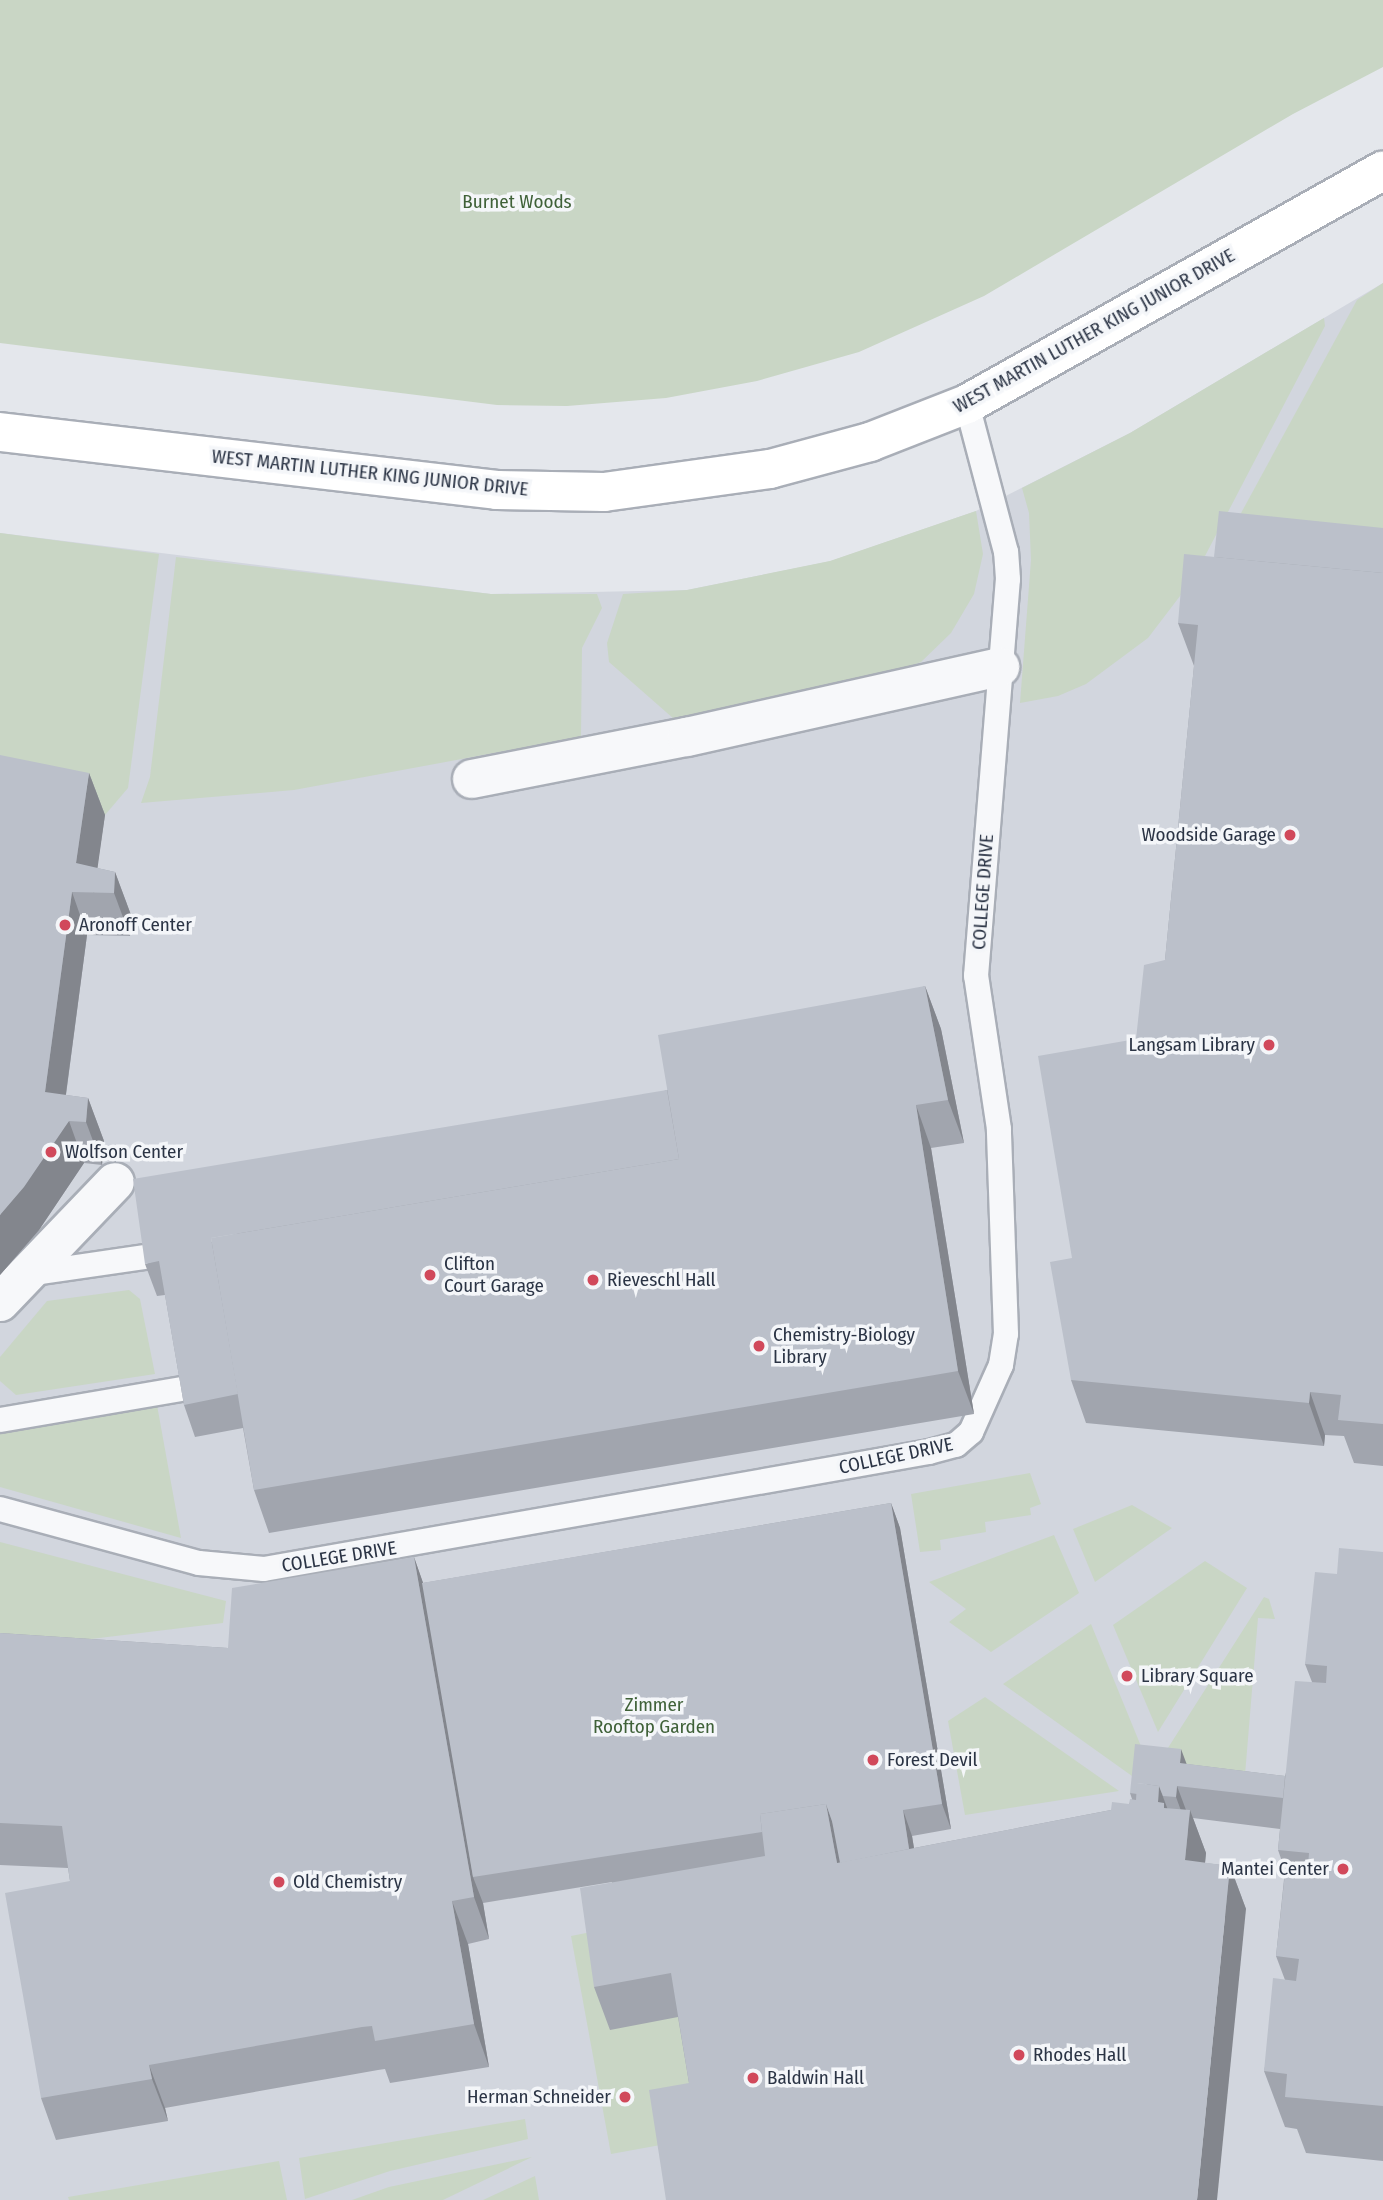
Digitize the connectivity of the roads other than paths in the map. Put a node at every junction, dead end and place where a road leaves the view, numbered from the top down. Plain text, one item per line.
1 (1383, 171) edge
2 (967, 404) junction
3 (0, 432) edge
4 (1000, 667) junction
5 (472, 779) dead end
6 (115, 1182) dead end
7 (151, 1256) edge
8 (28, 1274) junction
9 (0, 1302) edge
10 (187, 1388) edge
11 (0, 1420) edge
12 (0, 1509) edge

1 - 2 main road, WEST MARTIN LUTHER KING JUNIOR DRIVE
2 - 3 main road, WEST MARTIN LUTHER KING JUNIOR DRIVE
2 - 4 lane, COLLEGE DRIVE
4 - 5 street
4 - 12 lane, COLLEGE DRIVE
6 - 8 street
7 - 8 lane
8 - 9 street
10 - 11 lane

